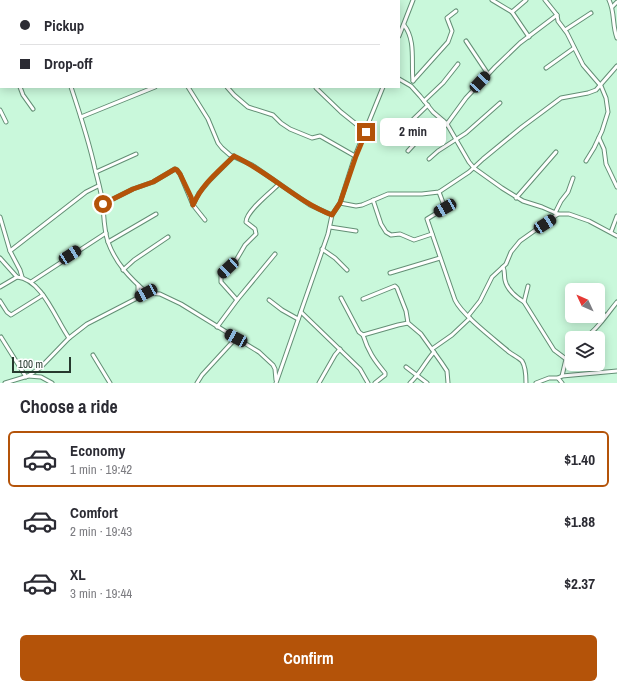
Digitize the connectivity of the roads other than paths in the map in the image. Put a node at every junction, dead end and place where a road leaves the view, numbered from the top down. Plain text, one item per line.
1 (412, 0) edge
2 (492, 0) edge
3 (526, 0) edge
4 (545, 0) edge
5 (609, 0) edge
6 (498, 1) edge
7 (617, 2) edge
8 (612, 7) junction
9 (456, 11) dead end
10 (512, 12) junction
11 (591, 13) dead end
12 (557, 15) junction
13 (404, 25) junction
14 (565, 30) junction
15 (400, 34) edge
16 (529, 37) junction
17 (617, 38) edge
18 (466, 41) dead end
19 (574, 48) junction
20 (458, 64) dead end
21 (617, 66) edge
22 (546, 68) dead end
23 (488, 74) junction
24 (400, 80) edge
25 (413, 82) junction
26 (411, 86) junction
27 (601, 86) junction
28 (20, 88) edge
29 (71, 88) edge
30 (153, 88) edge
31 (189, 88) edge
32 (228, 88) edge
33 (316, 88) dead end
34 (383, 88) edge
35 (424, 101) junction
36 (500, 103) dead end
37 (428, 105) junction
38 (33, 108) dead end
39 (0, 110) edge
40 (81, 117) junction
41 (6, 122) dead end
42 (447, 124) junction
43 (366, 132) junction
44 (399, 133) dead end
45 (599, 138) junction
46 (457, 140) junction
47 (408, 151) dead end
48 (556, 152) dead end
49 (136, 154) dead end
50 (234, 156) junction
51 (356, 156) junction
52 (428, 159) dead end
53 (586, 160) dead end
54 (474, 168) junction
55 (96, 172) junction
56 (573, 178) dead end
57 (279, 184) junction
58 (98, 186) junction
59 (617, 187) edge
60 (439, 192) junction
61 (516, 198) junction
62 (372, 200) junction
63 (340, 203) junction
64 (103, 204) junction
65 (193, 205) junction
66 (556, 213) junction
67 (156, 214) dead end
68 (332, 215) junction
69 (617, 216) edge
70 (0, 217) edge
71 (205, 220) dead end
72 (330, 227) junction
73 (356, 231) dead end
74 (611, 232) junction
75 (106, 233) junction
76 (432, 234) junction
77 (617, 236) edge
78 (168, 237) dead end
79 (108, 242) junction
80 (322, 249) junction
81 (10, 251) junction
82 (275, 254) dead end
83 (0, 258) edge
84 (440, 258) junction
85 (503, 267) junction
86 (123, 270) junction
87 (347, 270) dead end
88 (390, 273) dead end
89 (16, 277) junction
90 (22, 277) junction
91 (31, 282) junction
92 (138, 285) junction
93 (528, 286) dead end
94 (0, 287) edge
95 (146, 293) junction
96 (43, 295) junction
97 (138, 297) junction
98 (341, 298) dead end
99 (363, 299) dead end
100 (0, 300) edge
101 (237, 300) junction
102 (269, 300) dead end
103 (524, 302) junction
104 (617, 302) edge
105 (301, 312) junction
106 (605, 316) edge
107 (469, 317) junction
108 (298, 319) junction
109 (408, 323) junction
110 (601, 323) edge
111 (217, 327) junction
112 (593, 331) edge
113 (363, 335) junction
114 (1, 337) dead end
115 (68, 338) junction
116 (236, 338) junction
117 (340, 349) junction
118 (433, 351) junction
119 (93, 355) dead end
120 (565, 358) edge
121 (565, 363) edge
122 (406, 367) dead end
123 (617, 371) edge
124 (27, 376) junction
125 (418, 376) junction
126 (562, 376) junction
127 (558, 378) junction
128 (276, 382) edge
129 (543, 382) edge
130 (5, 383) edge
131 (52, 383) edge
132 (110, 383) edge
133 (197, 383) edge
134 (319, 383) edge
135 (368, 383) edge
136 (374, 383) edge
137 (410, 383) edge
138 (427, 383) edge
139 (448, 383) edge
140 (526, 383) edge
141 (536, 383) edge
142 (562, 383) edge

1 - 13 street
2 - 6 street
3 - 10 street
4 - 12 street
5 - 8 street
6 - 10 street
7 - 8 street
8 - 17 street
9 - 25 street
10 - 16 street
11 - 14 street
12 - 14 street
12 - 16 street
13 - 15 street
13 - 25 street
14 - 19 street
16 - 23 street
18 - 23 street
19 - 22 street
19 - 27 street
20 - 35 street
21 - 27 street
23 - 42 street
24 - 26 street
25 - 26 street
26 - 35 street
27 - 45 street
27 - 54 street
28 - 38 street
29 - 40 street
30 - 40 street
31 - 50 street
32 - 51 street
33 - 43 street
34 - 43 street
35 - 37 street
36 - 46 street
37 - 42 street
37 - 44 street
39 - 41 street
40 - 55 street
42 - 46 street
42 - 47 street
43 - 51 street
45 - 53 street
45 - 59 street
46 - 52 street
46 - 54 street
48 - 61 street
49 - 55 street
50 - 57 street
50 - 65 street
51 - 63 street
54 - 60 street
54 - 61 street
55 - 58 street
56 - 66 street
57 - 68 street
57 - 101 street
58 - 64 street
58 - 81 street
60 - 62 street
60 - 76 street
61 - 66 street
62 - 63 street
62 - 76 street
63 - 68 street
64 - 65 street
64 - 75 street
65 - 71 street
66 - 74 street
66 - 85 street
67 - 79 street
68 - 72 street
69 - 74 street
70 - 81 street
72 - 73 street
72 - 80 street
74 - 77 street
75 - 79 street
75 - 91 street
76 - 84 street
78 - 86 street
79 - 86 street
80 - 87 street
80 - 105 street
81 - 90 street
82 - 101 street
83 - 89 street
84 - 88 street
84 - 107 street
85 - 103 street
85 - 107 street
86 - 92 street
89 - 90 street
89 - 94 street
90 - 91 street
91 - 96 street
92 - 95 street
92 - 97 street
93 - 103 street
95 - 97 street
95 - 111 street
96 - 100 street
96 - 115 street
97 - 115 street
98 - 113 street
99 - 109 street
101 - 111 street
102 - 108 street
103 - 120 street
104 - 106 street
105 - 108 street
105 - 117 street
107 - 118 street
107 - 140 street
108 - 128 street
109 - 113 street
109 - 118 street
110 - 112 street
111 - 116 street
113 - 136 street
114 - 124 street
115 - 124 street
116 - 128 street
116 - 133 street
117 - 134 street
117 - 135 street
118 - 125 street
118 - 139 street
119 - 132 street
121 - 126 street
122 - 125 street
123 - 126 street
124 - 130 street
124 - 131 street
125 - 137 street
125 - 138 street
126 - 127 street
127 - 129 street
127 - 142 street
129 - 141 street

